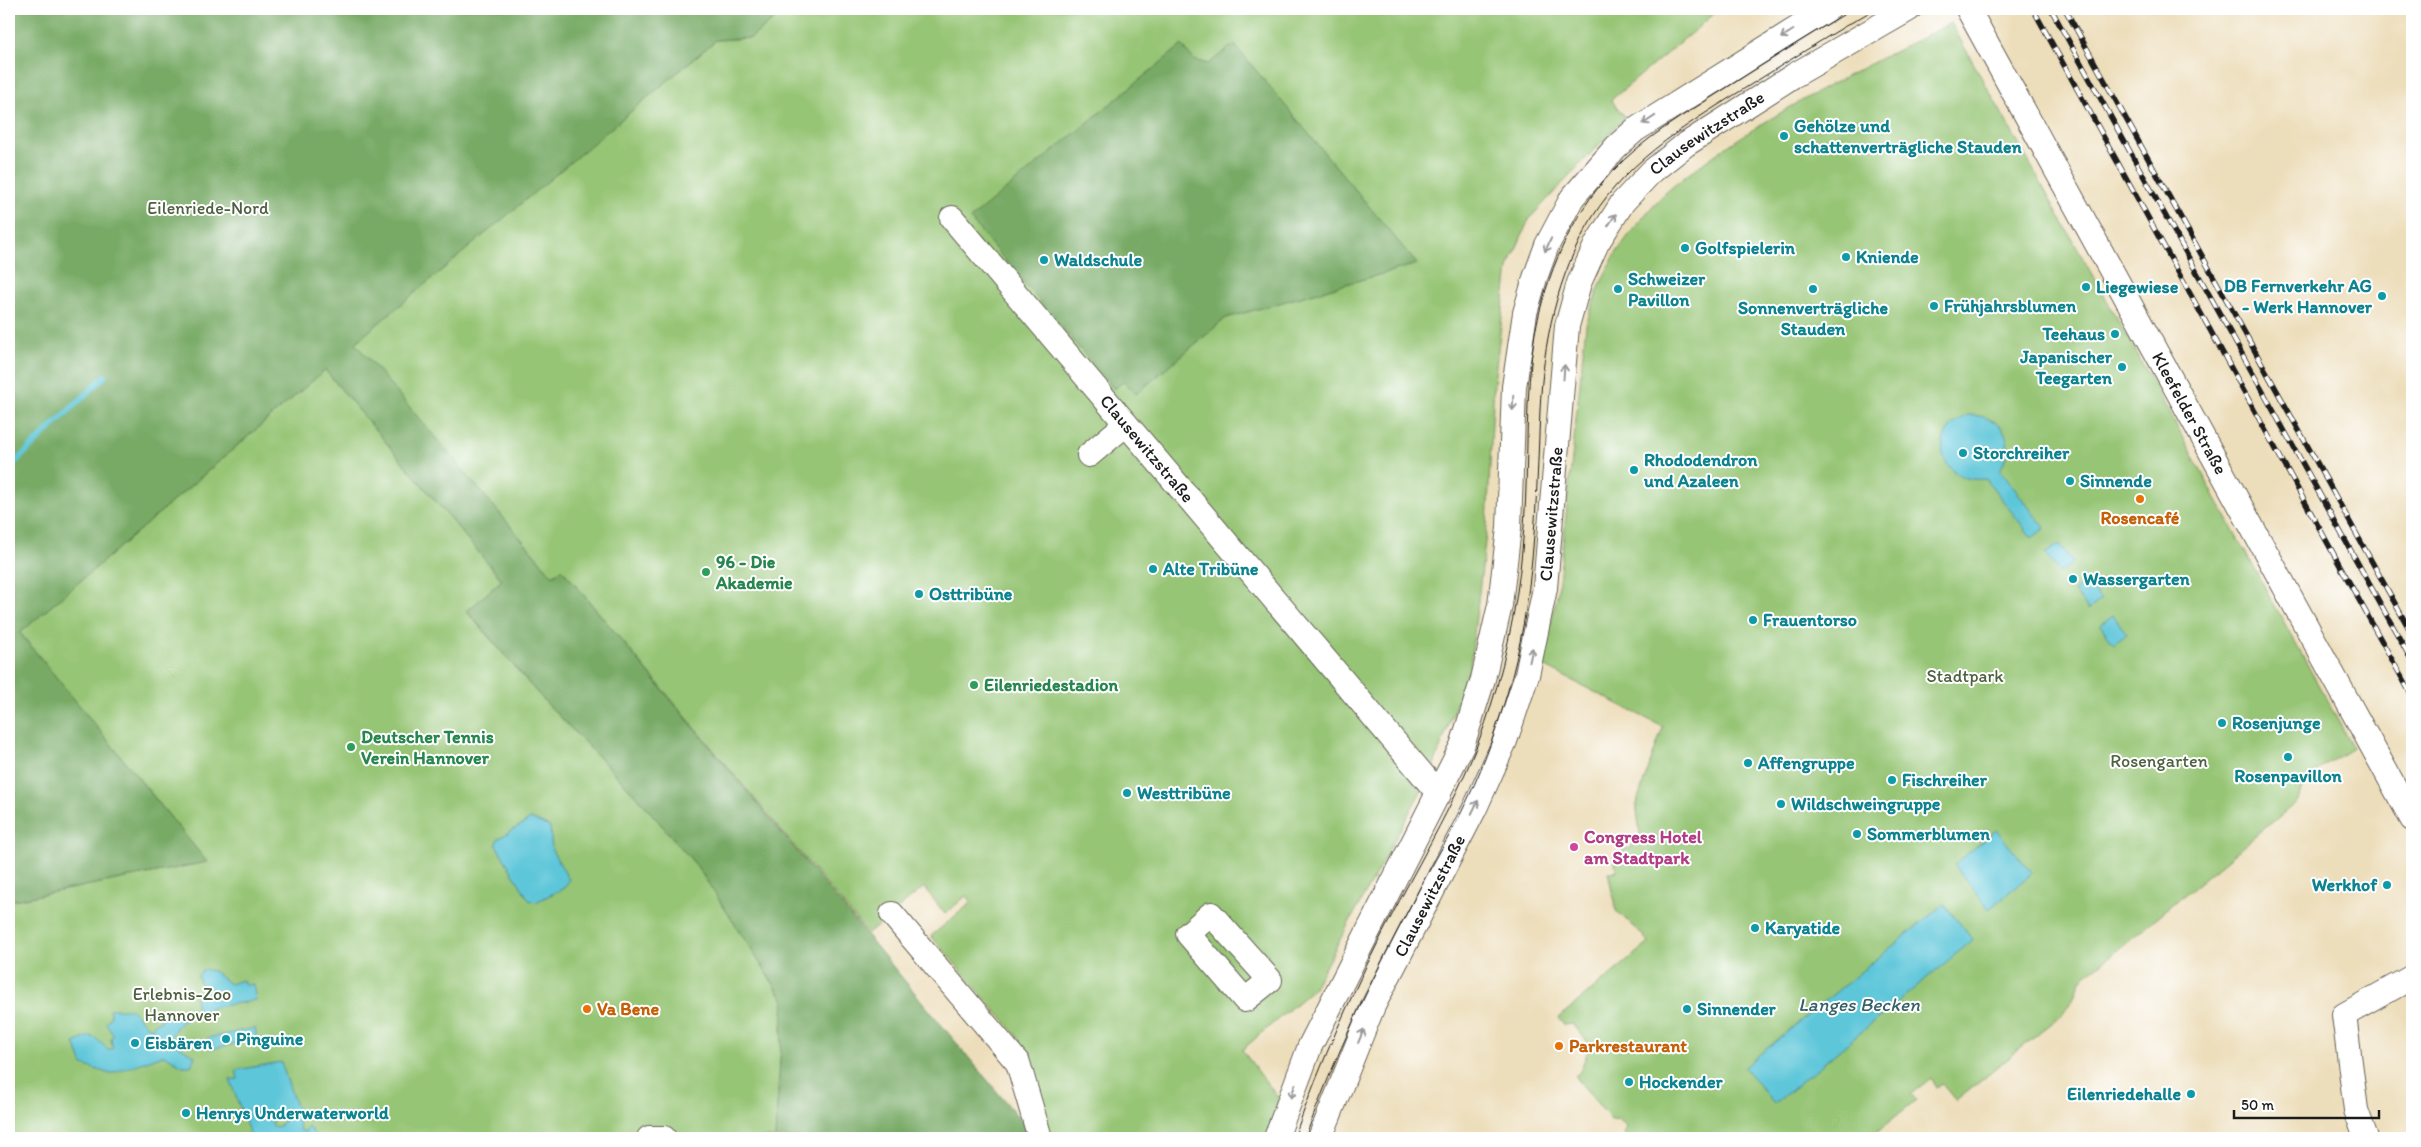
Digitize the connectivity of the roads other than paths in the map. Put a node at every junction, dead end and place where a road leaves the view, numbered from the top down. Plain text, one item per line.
1 (1828, 9) edge
2 (1909, 9) edge
3 (1968, 9) edge
4 (952, 218) dead end
5 (1126, 424) junction
6 (1089, 455) dead end
7 (1439, 794) junction
8 (2412, 819) edge
9 (892, 914) dead end
10 (2412, 977) edge
11 (650, 1138) edge
12 (664, 1138) edge
13 (1040, 1138) edge
14 (1276, 1138) edge
15 (1320, 1138) edge
16 (2366, 1138) edge

1 -> 7 street
15 -> 2 street, Clausewitzstraße
3 - 8 street, Kleefelder Straße
4 - 5 street, Clausewitzstraße
5 - 6 street
5 - 7 street, Clausewitzstraße
7 -> 14 street
9 - 13 street
10 - 16 street
11 - 12 street

